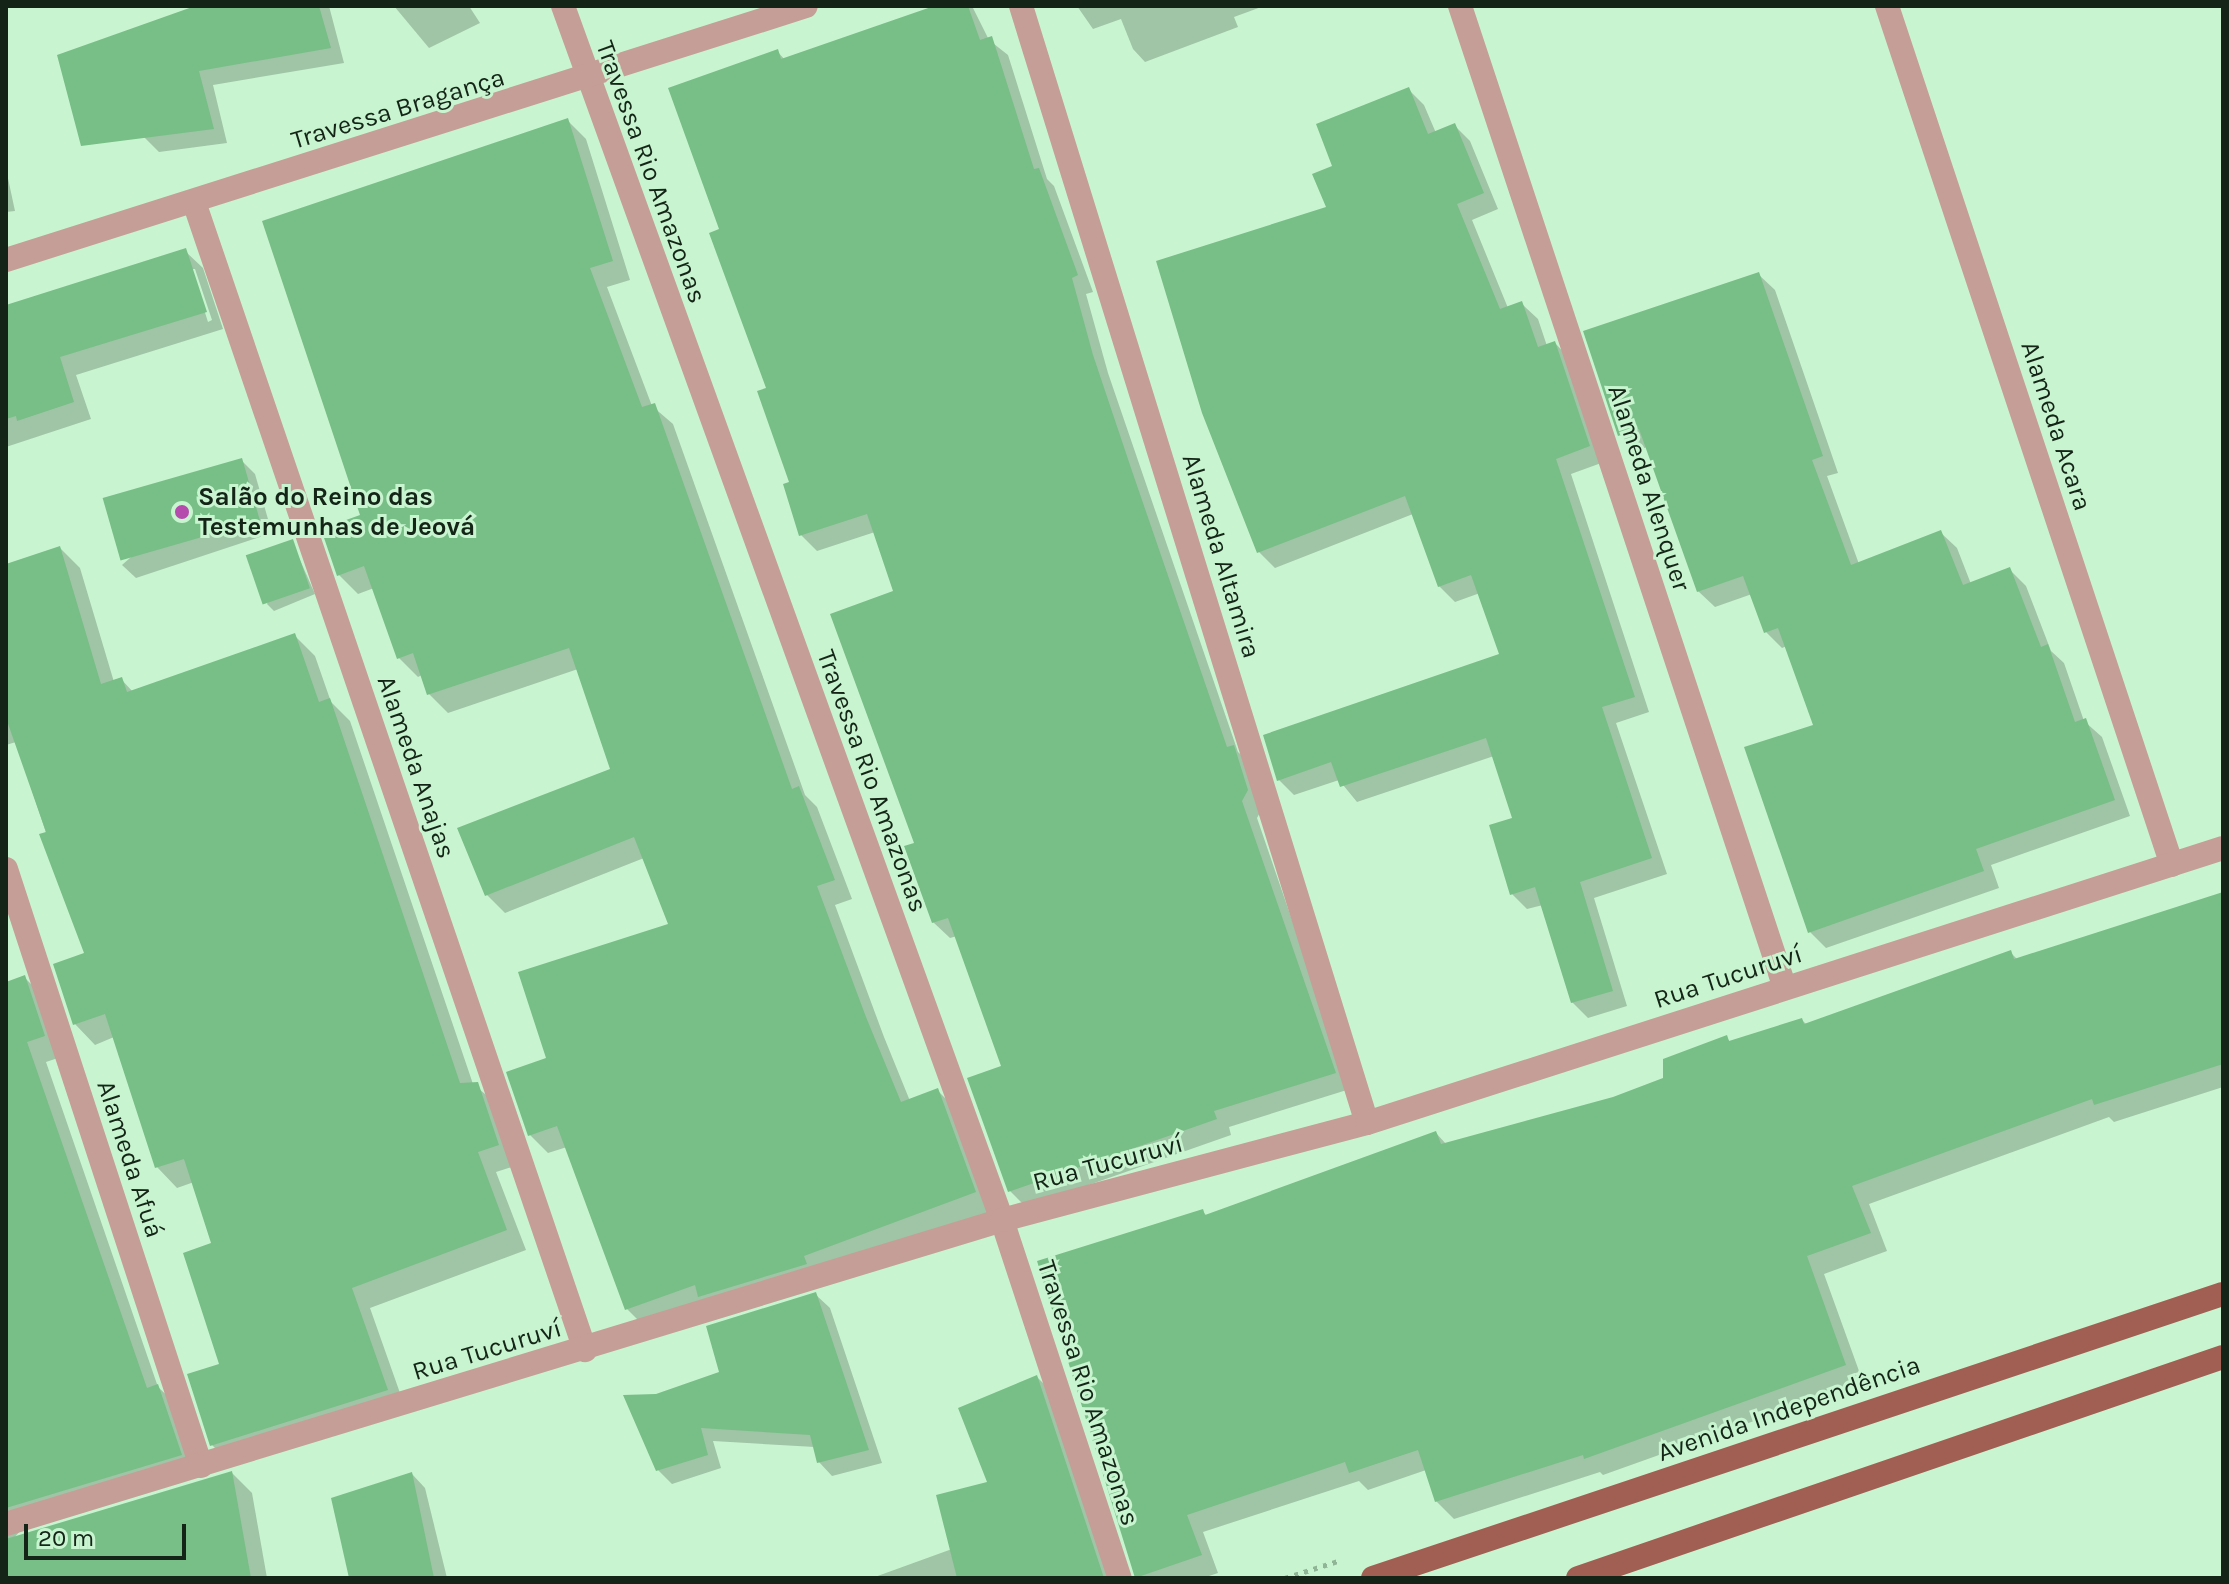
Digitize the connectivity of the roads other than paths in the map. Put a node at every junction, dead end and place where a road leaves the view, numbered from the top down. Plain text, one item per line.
1 (563, 6) edge
2 (806, 6) edge
3 (1021, 6) edge
4 (1460, 6) edge
5 (1887, 6) edge
6 (587, 79) junction
7 (194, 202) junction
8 (6, 260) edge
9 (2223, 848) edge
10 (2172, 865) junction
11 (6, 869) edge
12 (1785, 988) junction
13 (1367, 1123) junction
14 (1002, 1220) junction
15 (2223, 1294) edge
16 (585, 1350) junction
17 (2223, 1357) edge
18 (201, 1466) junction
19 (6, 1524) edge
20 (1120, 1578) edge
21 (1373, 1578) edge
22 (1578, 1578) edge

1 - 6 street, Travessa Rio Amazonas
2 - 6 street, Travessa Bragança
3 - 13 street, Alameda Altamira
4 - 12 street, Alameda Alenquer
5 - 10 street, Alameda Acara
6 - 7 street, Travessa Bragança
6 - 14 street, Travessa Rio Amazonas
7 - 8 street, Travessa Bragança
7 - 16 street, Alameda Anajas
9 - 10 street, Rua Tucuruví
10 - 12 street, Rua Tucuruví
11 - 18 street, Alameda Afuá
12 - 13 street, Rua Tucuruví
13 - 14 street, Rua Tucuruví
14 - 16 street, Rua Tucuruví
14 - 20 street, Travessa Rio Amazonas
15 - 21 main road, Avenida Independência
16 - 18 street, Rua Tucuruví
17 - 22 main road
18 - 19 street, Rua Tucuruví

